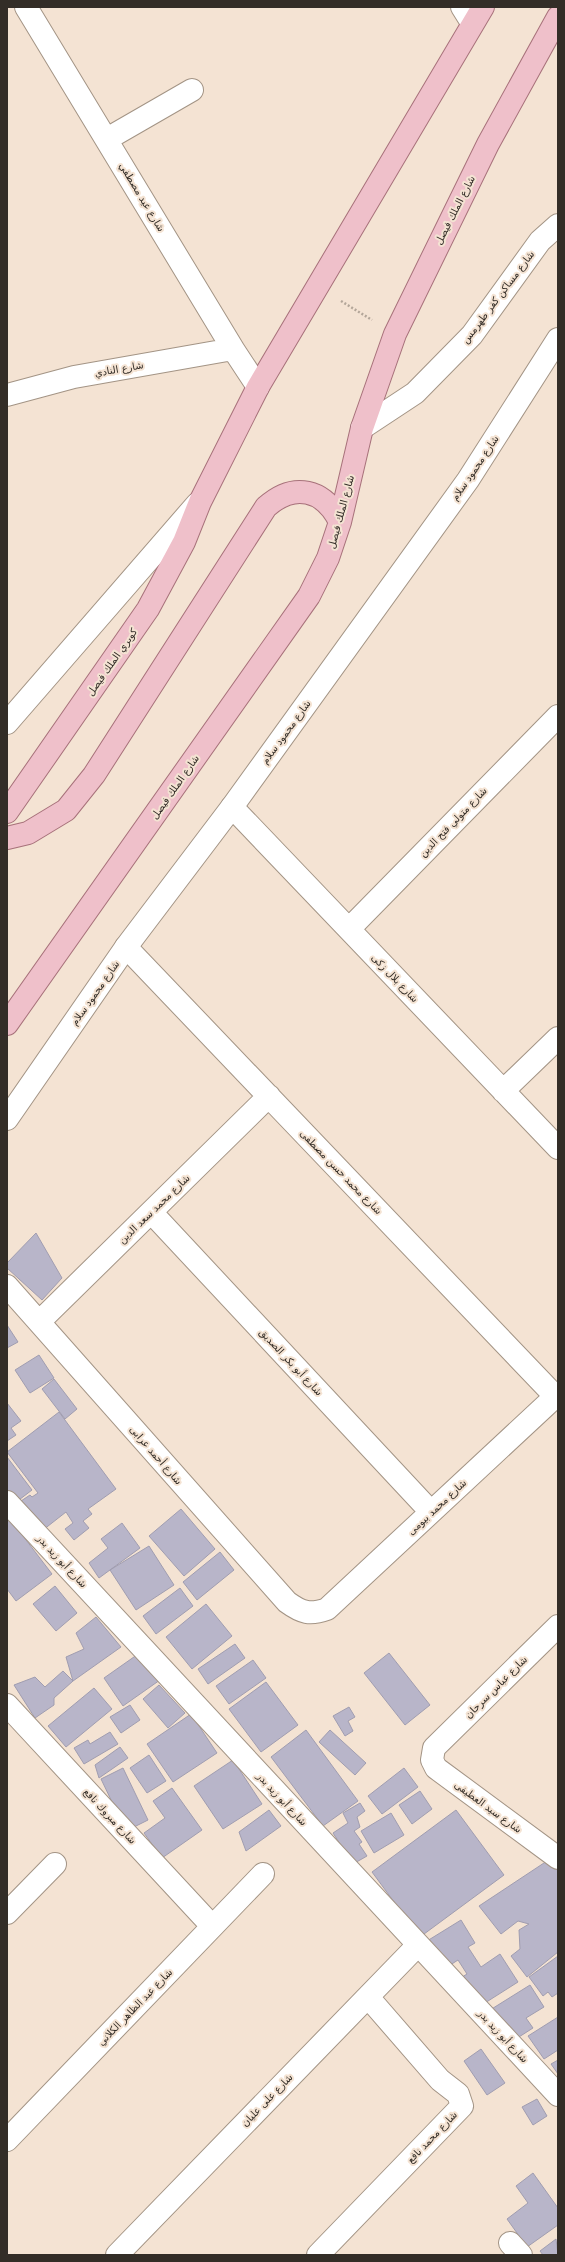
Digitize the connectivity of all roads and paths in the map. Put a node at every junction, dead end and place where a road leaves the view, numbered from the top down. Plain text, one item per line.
1 (26, 7) edge
2 (473, 12) edge
3 (558, 17) edge
4 (192, 90) dead end
5 (107, 139) junction
6 (558, 224) edge
7 (317, 287) junction
8 (395, 334) junction
9 (556, 347) edge
10 (233, 349) junction
11 (258, 387) junction
12 (7, 395) edge
13 (362, 428) junction
14 (200, 502) junction
15 (340, 522) junction
16 (558, 716) edge
17 (7, 723) edge
18 (232, 807) junction
19 (7, 812) edge
20 (7, 838) edge
21 (349, 929) junction
22 (126, 947) junction
23 (7, 1024) edge
24 (558, 1038) edge
25 (503, 1091) junction
26 (268, 1096) junction
27 (7, 1119) edge
28 (558, 1148) edge
29 (151, 1212) junction
30 (7, 1286) edge
31 (39, 1322) junction
32 (557, 1395) edge
33 (7, 1502) edge
34 (431, 1512) junction
35 (312, 1614) joint
36 (558, 1626) edge
37 (7, 1705) edge
38 (434, 1748) joint
39 (558, 1858) edge
40 (55, 1864) dead end
41 (263, 1874) dead end
42 (7, 1913) edge
43 (212, 1926) junction
44 (418, 1945) junction
45 (368, 1997) junction
46 (558, 2096) edge
47 (7, 2140) edge
48 (117, 2255) edge
49 (318, 2255) edge

1 - 5 street, شارع عيد مصطفي
2 - 7 main road
3 - 8 main road, شارع الملك فيصل
4 - 5 street
5 - 10 street, شارع عيد مصطفي
6 - 13 street, شارع مساكن كفر طهرمس
7 - 8 path
7 - 11 main road
8 - 13 main road, شارع الملك فيصل
9 - 18 street, شارع محمود سلام
10 - 11 street, شارع عيد مصطفي
10 - 12 street, شارع النادي
11 - 14 main road
13 - 15 main road, شارع الملك فيصل
14 - 17 street
14 - 19 main road, كوبري الملك فيصل
15 - 20 main road
15 - 23 main road, شارع الملك فيصل
16 - 21 street, شارع متولي فتح الدين
18 - 21 street, شارع بلال زكى
18 - 22 street, شارع محمود سلام
21 - 25 street, شارع بلال زكى
22 - 26 street, شارع محمد حسن مصطفى
22 - 27 street, شارع محمود سلام
24 - 25 street
25 - 28 street, شارع بلال زكى
26 - 29 street, شارع محمد سعد الدين
26 - 32 street, شارع محمد حسن مصطفى
29 - 31 street, شارع محمد سعد الدين
29 - 34 street, شارع أبو بكر الصديق
30 - 31 street, شارع أحمد عرابى
31 - 35 street, شارع أحمد عرابى
32 - 34 street, شارع محمد بيومى
33 - 44 street, شارع أبو زيد بدر
34 - 35 street, شارع محمد بيومى
36 - 38 street, شارع عباس سرحان
37 - 43 street, شارع مبروك نافع
38 - 39 street, شارع سيد العطيفى
40 - 42 street
41 - 43 street, شارع عبد الظاهر الكلاني
43 - 47 street, شارع عبد الظاهر الكلاني
44 - 45 street, شارع على عليان
44 - 46 street, شارع أبو زيد بدر
45 - 48 street, شارع على عليان
45 - 49 street, شارع محمد نافع

